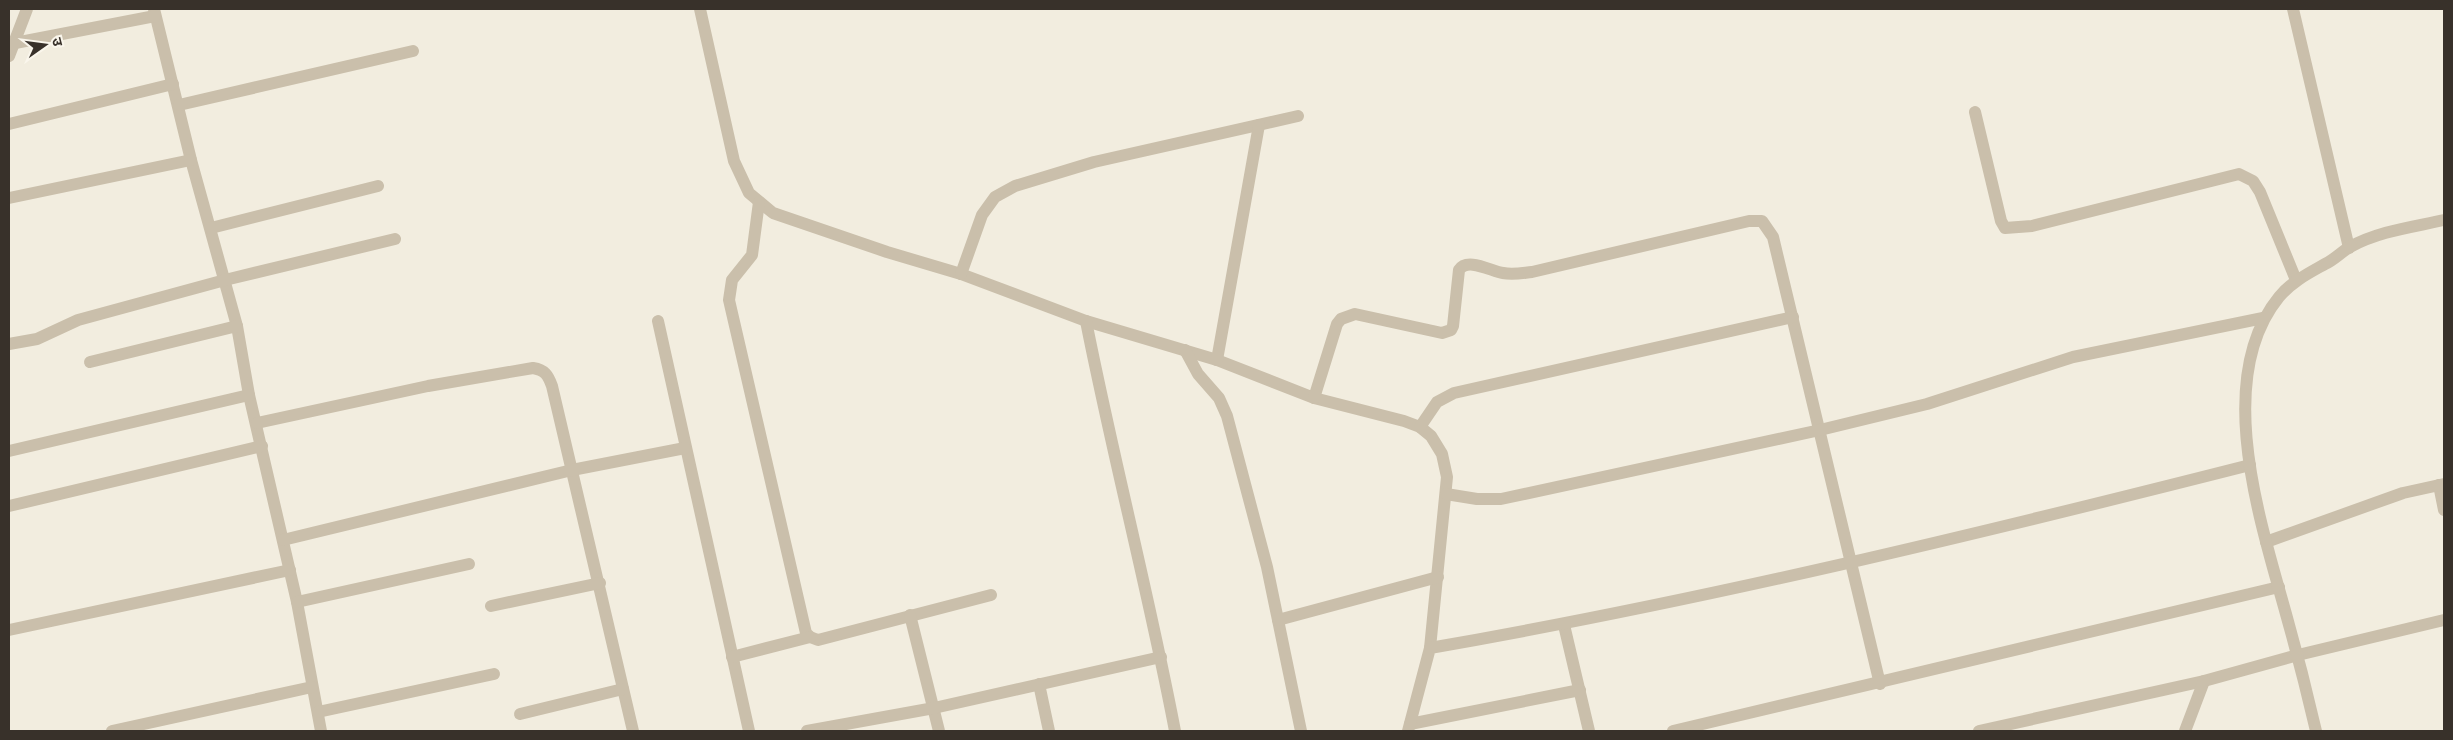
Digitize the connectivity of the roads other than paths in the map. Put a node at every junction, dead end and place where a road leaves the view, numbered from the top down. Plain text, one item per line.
1 (27, 9) edge
2 (700, 9) edge
3 (2293, 9) edge
4 (154, 12) edge
5 (15, 43) junction
6 (413, 51) dead end
7 (9, 56) edge
8 (173, 84) junction
9 (179, 105) junction
10 (1975, 112) dead end
11 (1298, 116) dead end
12 (9, 124) edge
13 (1259, 125) junction
14 (191, 160) junction
15 (378, 186) dead end
16 (9, 198) edge
17 (758, 202) junction
18 (2444, 220) edge
19 (211, 228) junction
20 (395, 239) dead end
21 (2349, 248) junction
22 (961, 274) junction
23 (225, 280) junction
24 (2296, 280) junction
25 (1792, 317) junction
26 (2263, 318) junction
27 (658, 321) dead end
28 (1086, 321) junction
29 (237, 326) junction
30 (9, 344) edge
31 (1185, 350) junction
32 (1217, 360) junction
33 (90, 362) dead end
34 (249, 395) junction
35 (1314, 398) junction
36 (257, 423) junction
37 (1420, 427) junction
38 (1820, 430) junction
39 (262, 446) junction
40 (685, 448) junction
41 (9, 450) edge
42 (2250, 465) junction
43 (572, 470) junction
44 (2442, 484) edge
45 (1446, 494) junction
46 (9, 506) edge
47 (2444, 510) edge
48 (283, 540) junction
49 (2266, 542) junction
50 (1851, 563) junction
51 (469, 564) dead end
52 (290, 570) junction
53 (1438, 577) junction
54 (600, 583) junction
55 (2279, 587) junction
56 (992, 595) dead end
57 (297, 602) junction
58 (491, 606) dead end
59 (910, 615) junction
60 (1278, 620) junction
61 (2444, 620) edge
62 (1564, 624) junction
63 (9, 630) edge
64 (810, 637) junction
65 (1430, 648) junction
66 (2298, 655) junction
67 (732, 657) junction
68 (1161, 657) junction
69 (494, 674) dead end
70 (2204, 681) junction
71 (1039, 684) junction
72 (1880, 684) junction
73 (312, 687) junction
74 (623, 689) junction
75 (1580, 690) junction
76 (934, 708) junction
77 (318, 712) junction
78 (520, 714) dead end
79 (1409, 728) edge
80 (112, 731) edge
81 (322, 731) edge
82 (633, 731) edge
83 (749, 731) edge
84 (807, 731) edge
85 (938, 731) edge
86 (1049, 731) edge
87 (1175, 731) edge
88 (1301, 731) edge
89 (1589, 731) edge
90 (1673, 731) edge
91 (1979, 731) edge
92 (2185, 731) edge
93 (2316, 731) edge

1 - 5 street
2 - 17 street
3 - 21 street
4 - 5 street
4 - 8 street
5 - 7 street
6 - 9 street
8 - 9 street
8 - 12 street
9 - 14 street
10 - 24 street
11 - 13 street
13 - 22 street
13 - 32 street
14 - 16 street
14 - 19 street
15 - 19 street
17 - 22 street
17 - 64 street
18 - 21 street
19 - 23 street
20 - 23 street
21 - 24 street
22 - 28 street
23 - 29 street
23 - 30 street
24 - 26 street
25 - 35 street
25 - 37 street
25 - 38 street
26 - 38 street
26 - 42 street
27 - 40 street
28 - 31 street
28 - 68 street
29 - 33 street
29 - 34 street
31 - 32 street
31 - 60 street
32 - 35 street
34 - 36 street
34 - 41 street
35 - 37 street
36 - 39 street
36 - 43 street
37 - 45 street
38 - 45 street
38 - 50 street
39 - 46 street
39 - 48 street
40 - 43 street
40 - 67 street
42 - 49 street
42 - 50 street
43 - 48 street
43 - 54 street
44 - 47 street
44 - 49 street
45 - 53 street
48 - 52 street
49 - 55 street
50 - 62 street
50 - 72 street
51 - 57 street
52 - 57 street
52 - 63 street
53 - 60 street
53 - 65 street
54 - 58 street
54 - 74 street
55 - 66 street
55 - 72 street
56 - 59 street
57 - 73 street
59 - 64 street
59 - 76 street
60 - 88 street
61 - 66 street
62 - 65 street
62 - 75 street
64 - 67 street
65 - 79 street
66 - 70 street
66 - 93 street
67 - 83 street
68 - 71 street
68 - 87 street
69 - 77 street
70 - 91 street
70 - 92 street
71 - 76 street
71 - 86 street
72 - 90 street
73 - 77 street
73 - 80 street
74 - 78 street
74 - 82 street
75 - 79 street
75 - 89 street
76 - 84 street
76 - 85 street
77 - 81 street

